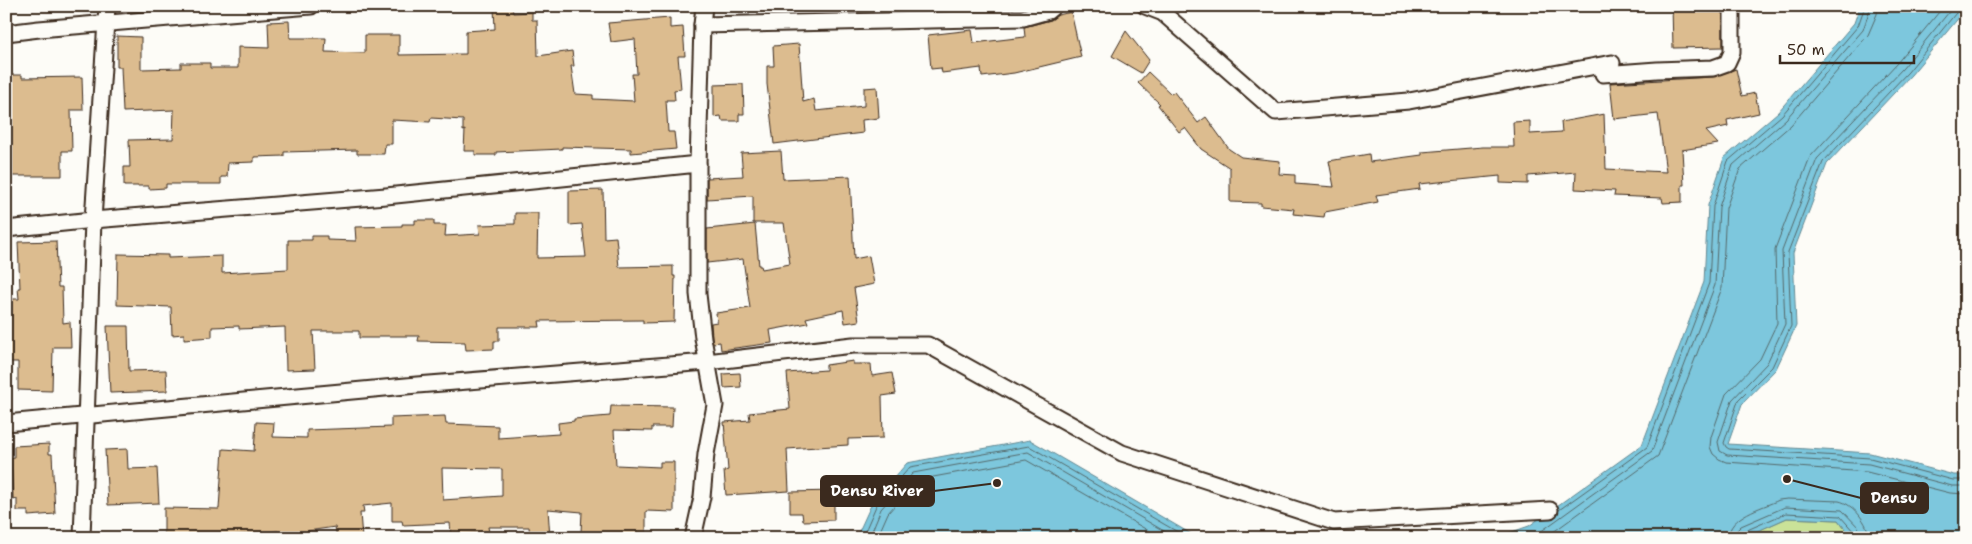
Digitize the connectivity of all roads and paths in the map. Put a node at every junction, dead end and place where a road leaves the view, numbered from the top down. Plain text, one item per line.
1 (108, 6) edge
2 (311, 6) edge
3 (704, 6) edge
4 (1054, 6) edge
5 (1145, 6) edge
6 (1732, 6) edge
7 (106, 23) junction
8 (702, 25) junction
9 (6, 33) edge
10 (698, 164) junction
11 (93, 220) junction
12 (6, 230) edge
13 (707, 362) junction
14 (85, 417) junction
15 (6, 423) edge
16 (1550, 510) dead end
17 (82, 538) edge
18 (693, 538) edge

1 - 7 street
2 - 7 street
3 - 8 street
4 - 8 street
5 - 6 street
7 - 9 street
7 - 11 street
8 - 10 street
10 - 11 street
10 - 13 street
11 - 12 street
11 - 14 street
13 - 14 street
13 - 16 street
13 - 18 street
14 - 15 street
14 - 17 street

